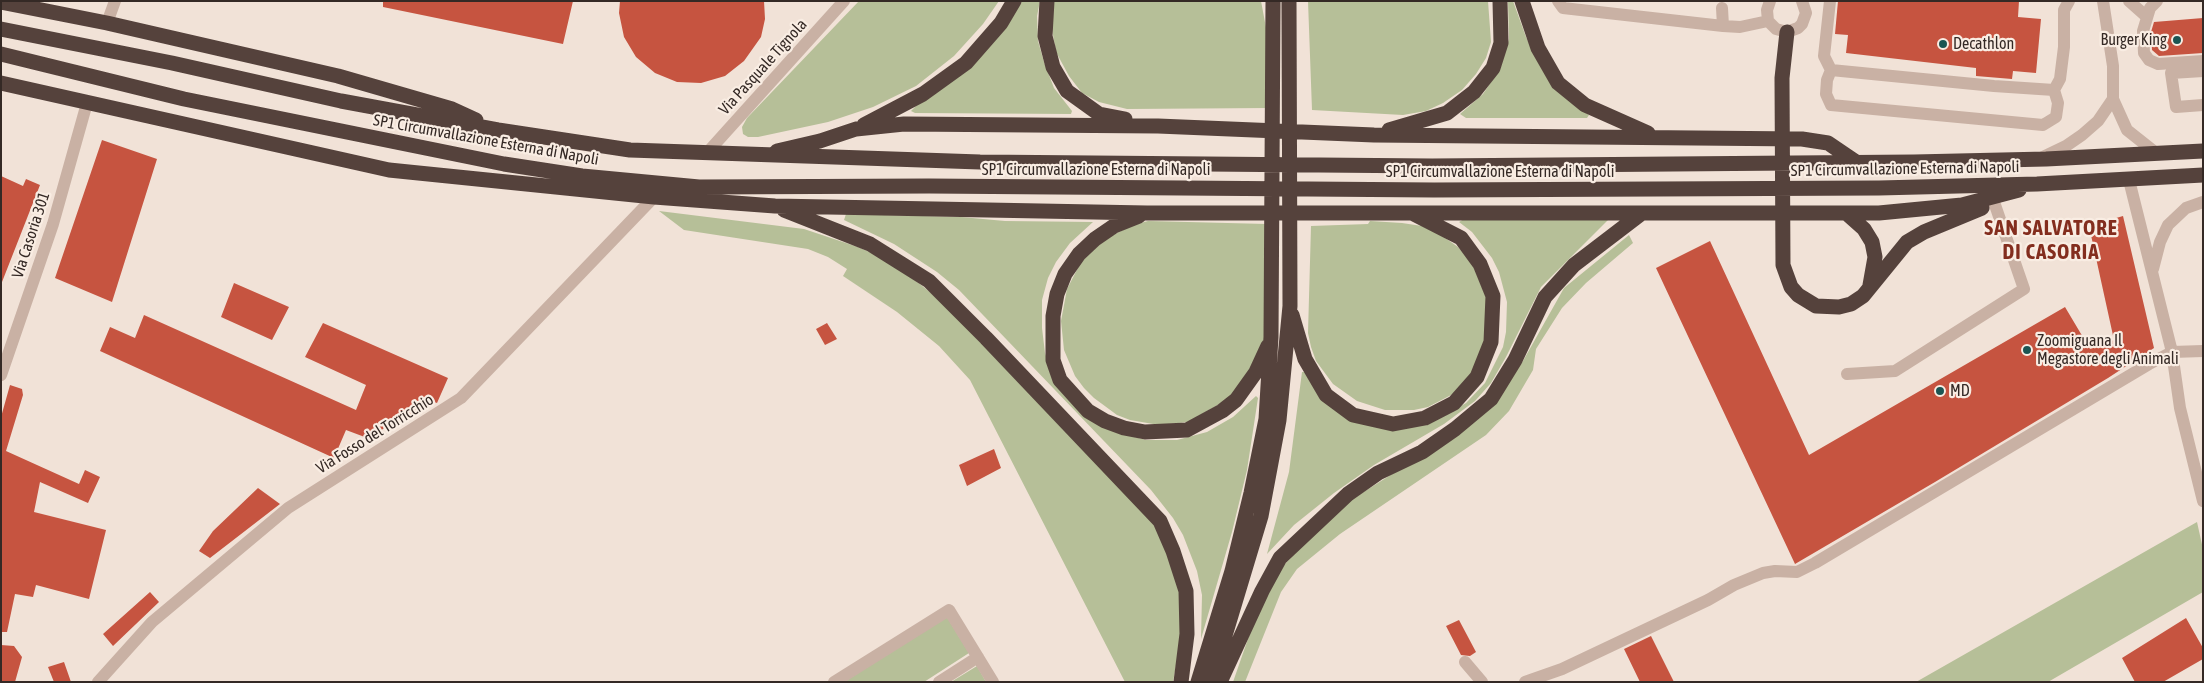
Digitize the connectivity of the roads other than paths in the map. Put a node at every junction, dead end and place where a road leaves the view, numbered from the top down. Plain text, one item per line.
1 (115, 1) edge
2 (844, 1) edge
3 (1014, 1) edge
4 (1047, 1) edge
5 (1266, 1) edge
6 (1273, 1) edge
7 (1500, 1) edge
8 (1522, 1) edge
9 (1558, 1) edge
10 (1770, 1) edge
11 (1802, 1) edge
12 (1830, 1) edge
13 (2103, 1) edge
14 (2128, 1) edge
15 (2157, 1) edge
16 (1, 2) edge
17 (2065, 4) edge
18 (1292, 6) edge
19 (1722, 8) dead end
20 (2147, 17) junction
21 (1768, 21) junction
22 (107, 23) junction
23 (1723, 26) junction
24 (1, 29) edge
25 (1787, 32) junction
26 (1274, 46) junction
27 (1, 54) edge
28 (2203, 61) edge
29 (1831, 70) junction
30 (2203, 71) edge
31 (1, 83) edge
32 (2054, 90) junction
33 (2113, 100) junction
34 (87, 103) junction
35 (2203, 105) edge
36 (1281, 111) junction
37 (1158, 126) junction
38 (856, 129) junction
39 (498, 130) junction
40 (1374, 135) junction
41 (1656, 137) junction
42 (2203, 151) edge
43 (2156, 153) junction
44 (706, 154) junction
45 (753, 156) junction
46 (2037, 159) junction
47 (1856, 162) junction
48 (2203, 175) edge
49 (2129, 180) junction
50 (2037, 184) junction
51 (723, 187) junction
52 (654, 197) junction
53 (1999, 198) junction
54 (2203, 202) edge
55 (775, 206) junction
56 (1148, 213) junction
57 (1410, 213) junction
58 (1642, 213) junction
59 (1846, 213) junction
60 (2152, 272) junction
61 (1870, 285) junction
62 (1290, 306) junction
63 (1271, 337) junction
64 (2203, 351) edge
65 (2172, 352) junction
66 (1847, 374) dead end
67 (1, 375) edge
68 (2197, 453) edge
69 (2203, 502) edge
70 (978, 657) junction
71 (1465, 662) dead end
72 (98, 682) edge
73 (834, 682) edge
74 (939, 682) edge
75 (992, 682) edge
76 (1180, 682) edge
77 (1198, 682) edge
78 (1211, 682) edge
79 (1220, 682) edge
80 (1482, 682) edge
81 (1524, 682) edge

1 - 22 street
2 - 44 street, Via Pasquale Tignola
3 - 38 highway
4 - 37 highway
5 - 26 highway
6 - 26 highway
7 - 40 highway
8 - 41 highway
9 - 23 street
10 - 21 street
11 - 25 street
12 - 29 street
13 - 33 street
14 - 20 street
15 - 20 street
16 - 22 highway
17 - 32 street
18 - 36 highway
19 - 23 street
20 - 28 street
21 - 23 street
21 - 25 street
22 - 39 highway
24 - 39 highway, SP1 Circumvallazione Esterna di Napoli
25 - 61 highway
26 - 36 highway
27 - 51 highway, SP1 Circumvallazione Esterna di Napoli
29 - 32 street
29 - 32 street
30 - 35 street
31 - 34 highway
33 - 43 street
33 - 46 street
34 - 52 highway
34 - 67 street, Via Casoria 301
36 - 62 highway
36 - 63 highway
37 - 38 highway
37 - 40 highway
38 - 45 highway
39 - 44 highway, SP1 Circumvallazione Esterna di Napoli
40 - 41 highway
41 - 47 highway
42 - 43 highway, SP1 Circumvallazione Esterna di Napoli
43 - 46 highway, SP1 Circumvallazione Esterna di Napoli
44 - 45 highway, SP1 Circumvallazione Esterna di Napoli
45 - 47 highway, SP1 Circumvallazione Esterna di Napoli
46 - 47 highway, SP1 Circumvallazione Esterna di Napoli
48 - 49 highway, SP1 Circumvallazione Esterna di Napoli
49 - 50 highway, SP1 Circumvallazione Esterna di Napoli
49 - 60 street
50 - 51 highway, SP1 Circumvallazione Esterna di Napoli
50 - 53 highway
51 - 55 highway
52 - 55 highway
52 - 72 street, Via Fosso del Torricchio
53 - 59 highway
53 - 61 highway
53 - 66 street
54 - 60 street
55 - 56 highway
55 - 76 highway
56 - 57 highway
56 - 63 highway
57 - 58 highway
57 - 62 highway
58 - 59 highway
58 - 79 highway
59 - 61 highway
60 - 65 street
62 - 78 highway
63 - 77 highway
64 - 65 street
65 - 68 street
65 - 81 street
68 - 69 street
70 - 73 street
70 - 74 street
70 - 75 street
71 - 80 street

